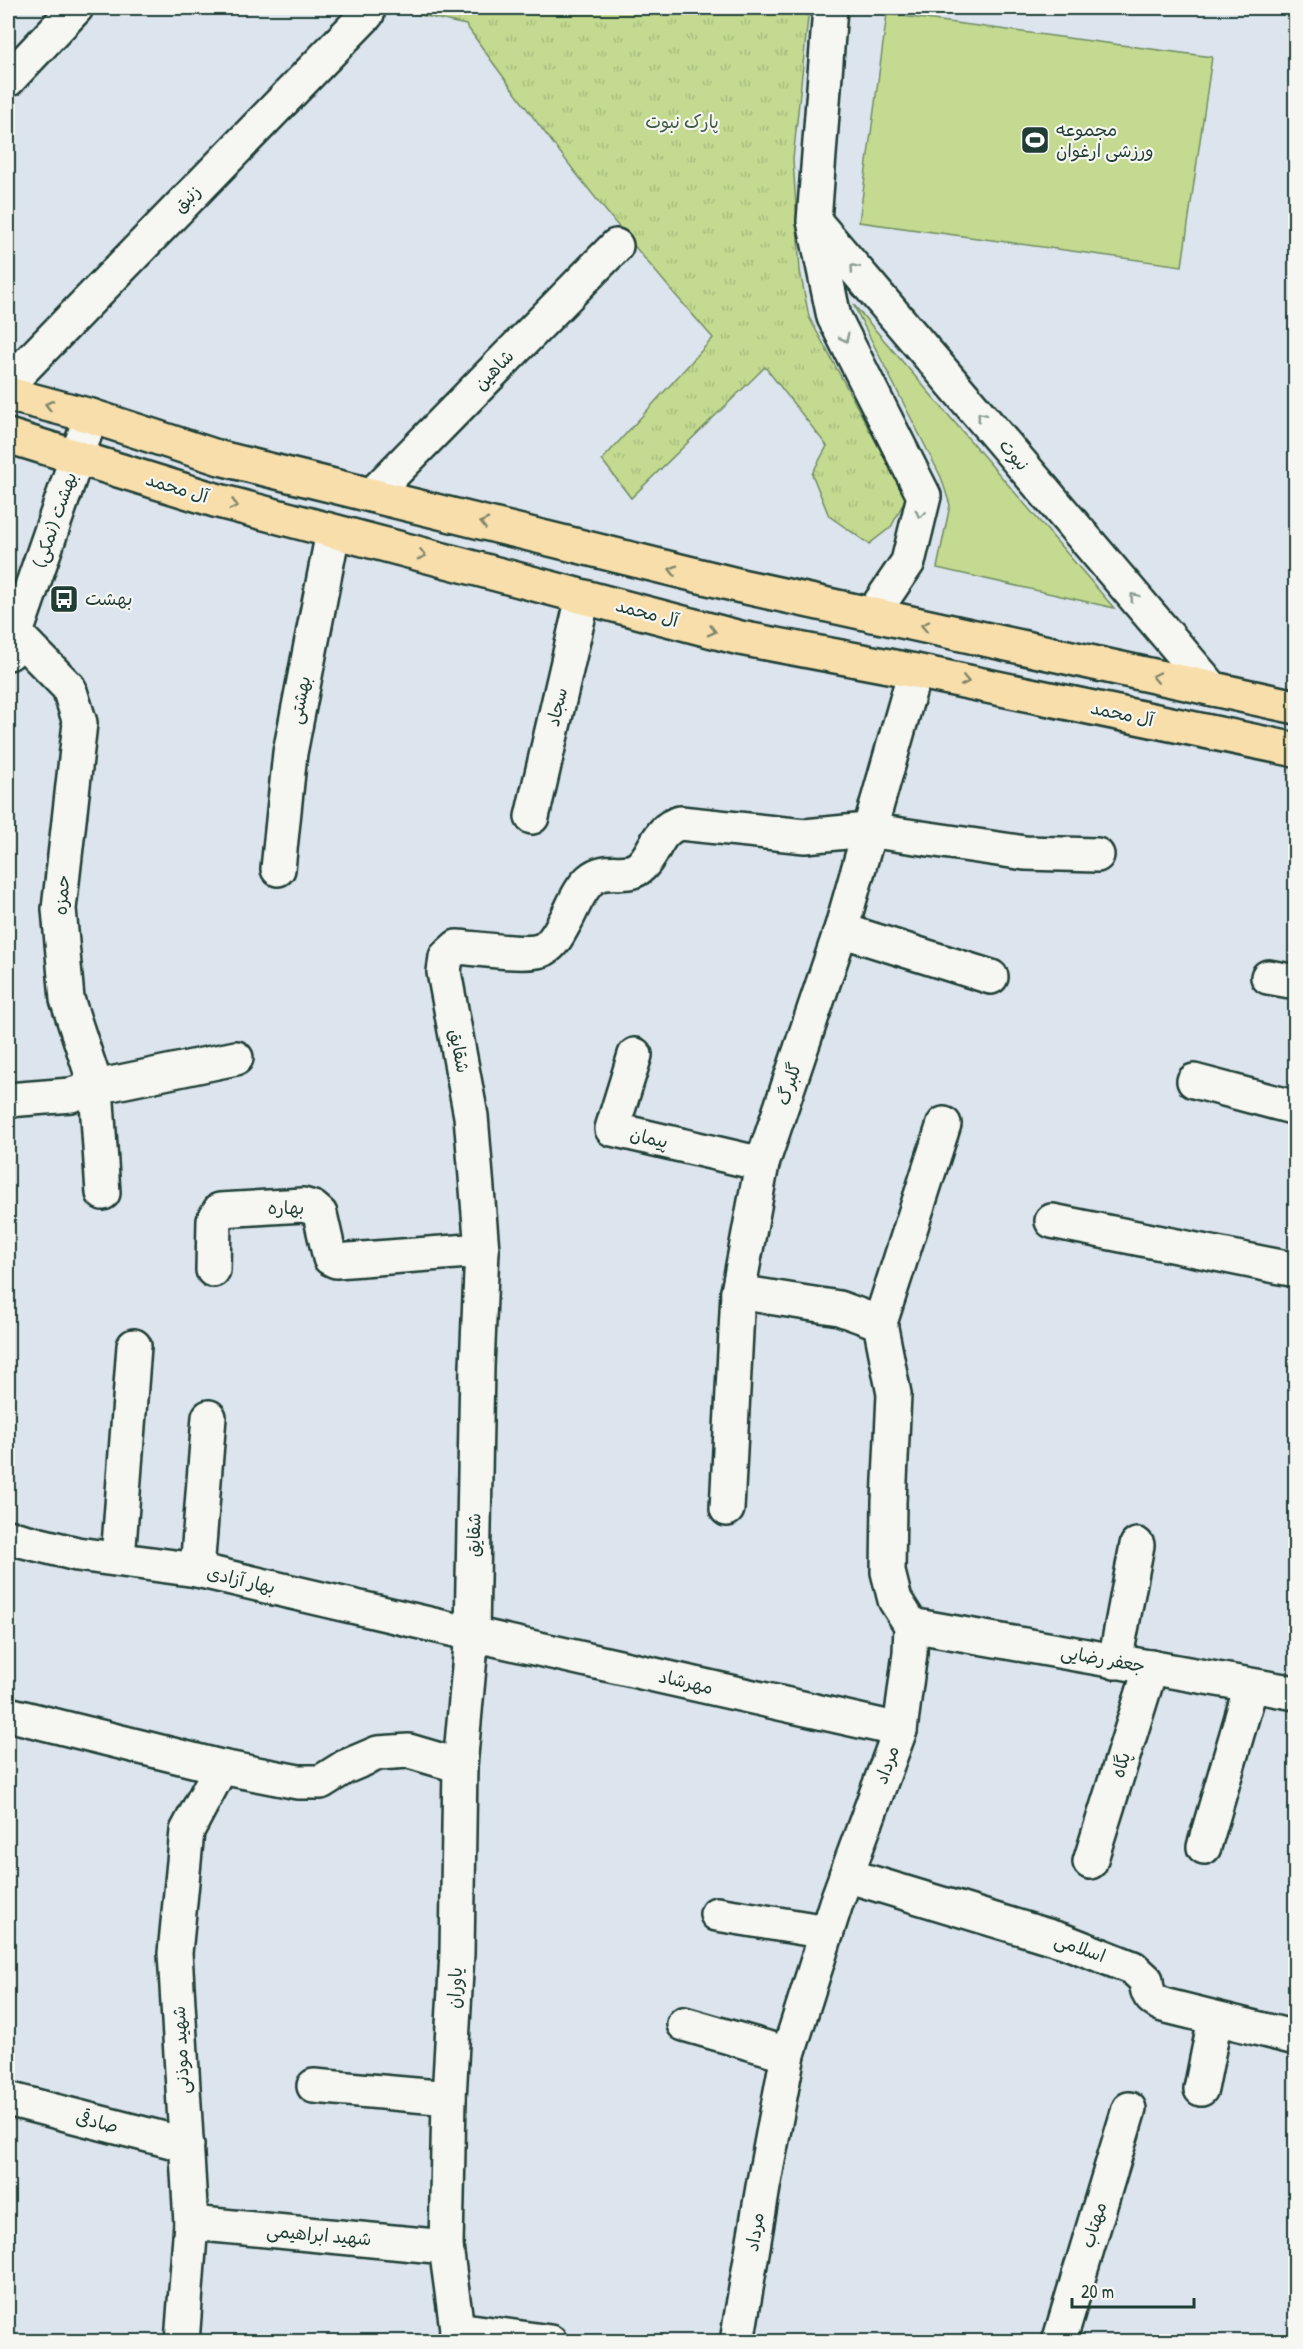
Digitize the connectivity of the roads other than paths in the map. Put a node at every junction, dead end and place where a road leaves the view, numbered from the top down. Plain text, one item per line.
1 (76, 8) edge
2 (830, 8) edge
3 (367, 14) dead end
4 (8, 80) edge
5 (814, 221) junction
6 (616, 246) dead end
7 (8, 384) edge
8 (8, 394) edge
9 (91, 416) junction
10 (8, 436) edge
11 (77, 459) junction
12 (372, 495) junction
13 (333, 532) junction
14 (583, 597) junction
15 (872, 615) junction
16 (12, 646) edge
17 (915, 670) junction
18 (1213, 689) junction
19 (1296, 707) edge
20 (1296, 750) edge
21 (532, 817) dead end
22 (867, 830) junction
23 (1097, 855) dead end
24 (278, 869) dead end
25 (841, 930) junction
26 (991, 977) dead end
27 (635, 1054) dead end
28 (236, 1058) dead end
29 (1194, 1082) dead end
30 (96, 1087) junction
31 (8, 1100) edge
32 (1296, 1108) edge
33 (944, 1124) dead end
34 (762, 1164) junction
35 (103, 1192) dead end
36 (1052, 1221) dead end
37 (482, 1250) junction
38 (1296, 1269) edge
39 (213, 1270) dead end
40 (738, 1292) junction
41 (880, 1323) junction
42 (134, 1346) dead end
43 (209, 1417) dead end
44 (727, 1509) dead end
45 (8, 1537) edge
46 (1137, 1545) dead end
47 (118, 1559) junction
48 (197, 1570) junction
49 (911, 1625) junction
50 (472, 1634) junction
51 (1115, 1662) junction
52 (1151, 1667) junction
53 (1251, 1686) junction
54 (1296, 1694) edge
55 (8, 1714) edge
56 (900, 1730) junction
57 (460, 1766) junction
58 (221, 1767) junction
59 (1204, 1847) dead end
60 (1090, 1862) dead end
61 (846, 1875) junction
62 (717, 1914) dead end
63 (827, 1932) junction
64 (1215, 2019) junction
65 (684, 2024) dead end
66 (1296, 2038) edge
67 (788, 2054) junction
68 (314, 2086) dead end
69 (1201, 2089) dead end
70 (449, 2098) junction
71 (8, 2099) edge
72 (1129, 2109) dead end
73 (187, 2145) junction
74 (191, 2223) junction
75 (446, 2247) junction
76 (457, 2335) edge
77 (182, 2342) edge
78 (550, 2342) edge
79 (737, 2342) edge
80 (1059, 2342) edge

1 - 4 street
2 - 5 street
3 - 7 street, زنبق
5 -> 15 street
18 -> 5 street, نبوت
6 - 12 street, شاهین
9 -> 8 main road
9 - 11 street, بهشت (نمکی)
9 - 12 main road
10 - 11 main road, آل محمد
11 -> 13 main road, آل محمد
11 - 16 street, بهشت (نمکی)
15 -> 12 main road
13 -> 14 main road, آل محمد
13 - 24 street, بهشتی
14 -> 17 main road, آل محمد
14 - 21 street, سجاد
18 -> 15 main road
16 - 30 street, حمزه
17 -> 20 main road, آل محمد
17 - 22 street, گلبرگ
18 - 19 main road
22 - 23 street
22 - 25 street, گلبرگ
22 - 37 street, شقایق
25 - 26 street
25 - 34 street, گلبرگ
27 - 34 street, پیمان
28 - 30 street
29 - 32 street
30 - 31 street
30 - 35 street, حمزه
33 - 41 street
34 - 40 street, گلبرگ
36 - 38 street
37 - 39 street, بهاره
37 - 50 street, شقایق
40 - 41 street
40 - 44 street, گلبرگ
41 - 49 street
42 - 47 street
43 - 48 street
45 - 47 street, بهار آزادی
46 - 51 street
47 - 48 street, بهار آزادی
48 - 50 street, بهار آزادی
49 - 51 street, جعفر رضایی
49 - 56 street, مرداد
50 - 56 street, مهرشاد
50 - 57 street, یاوران
51 - 52 street, جعفر رضایی
52 - 53 street, جعفر رضایی
52 - 60 street, پگاه
53 - 54 street, جعفر رضایی
53 - 59 street
55 - 58 street
56 - 61 street, مرداد
57 - 58 street
57 - 70 street, یاوران
58 - 73 street, شهید موذنی
61 - 63 street, مرداد
61 - 64 street, اسلامی
62 - 63 street
63 - 67 street, مرداد
64 - 66 street, اسلامی
64 - 69 street
65 - 67 street
67 - 79 street, مرداد
68 - 70 street
70 - 75 street, یاوران
71 - 73 street, صادقی
72 - 80 street, مهتاب
73 - 74 street, شهید موذنی
74 - 75 street, شهید ابراهیمی
74 - 77 street, شهید موذنی
75 - 76 street, یاوران
76 - 78 street

